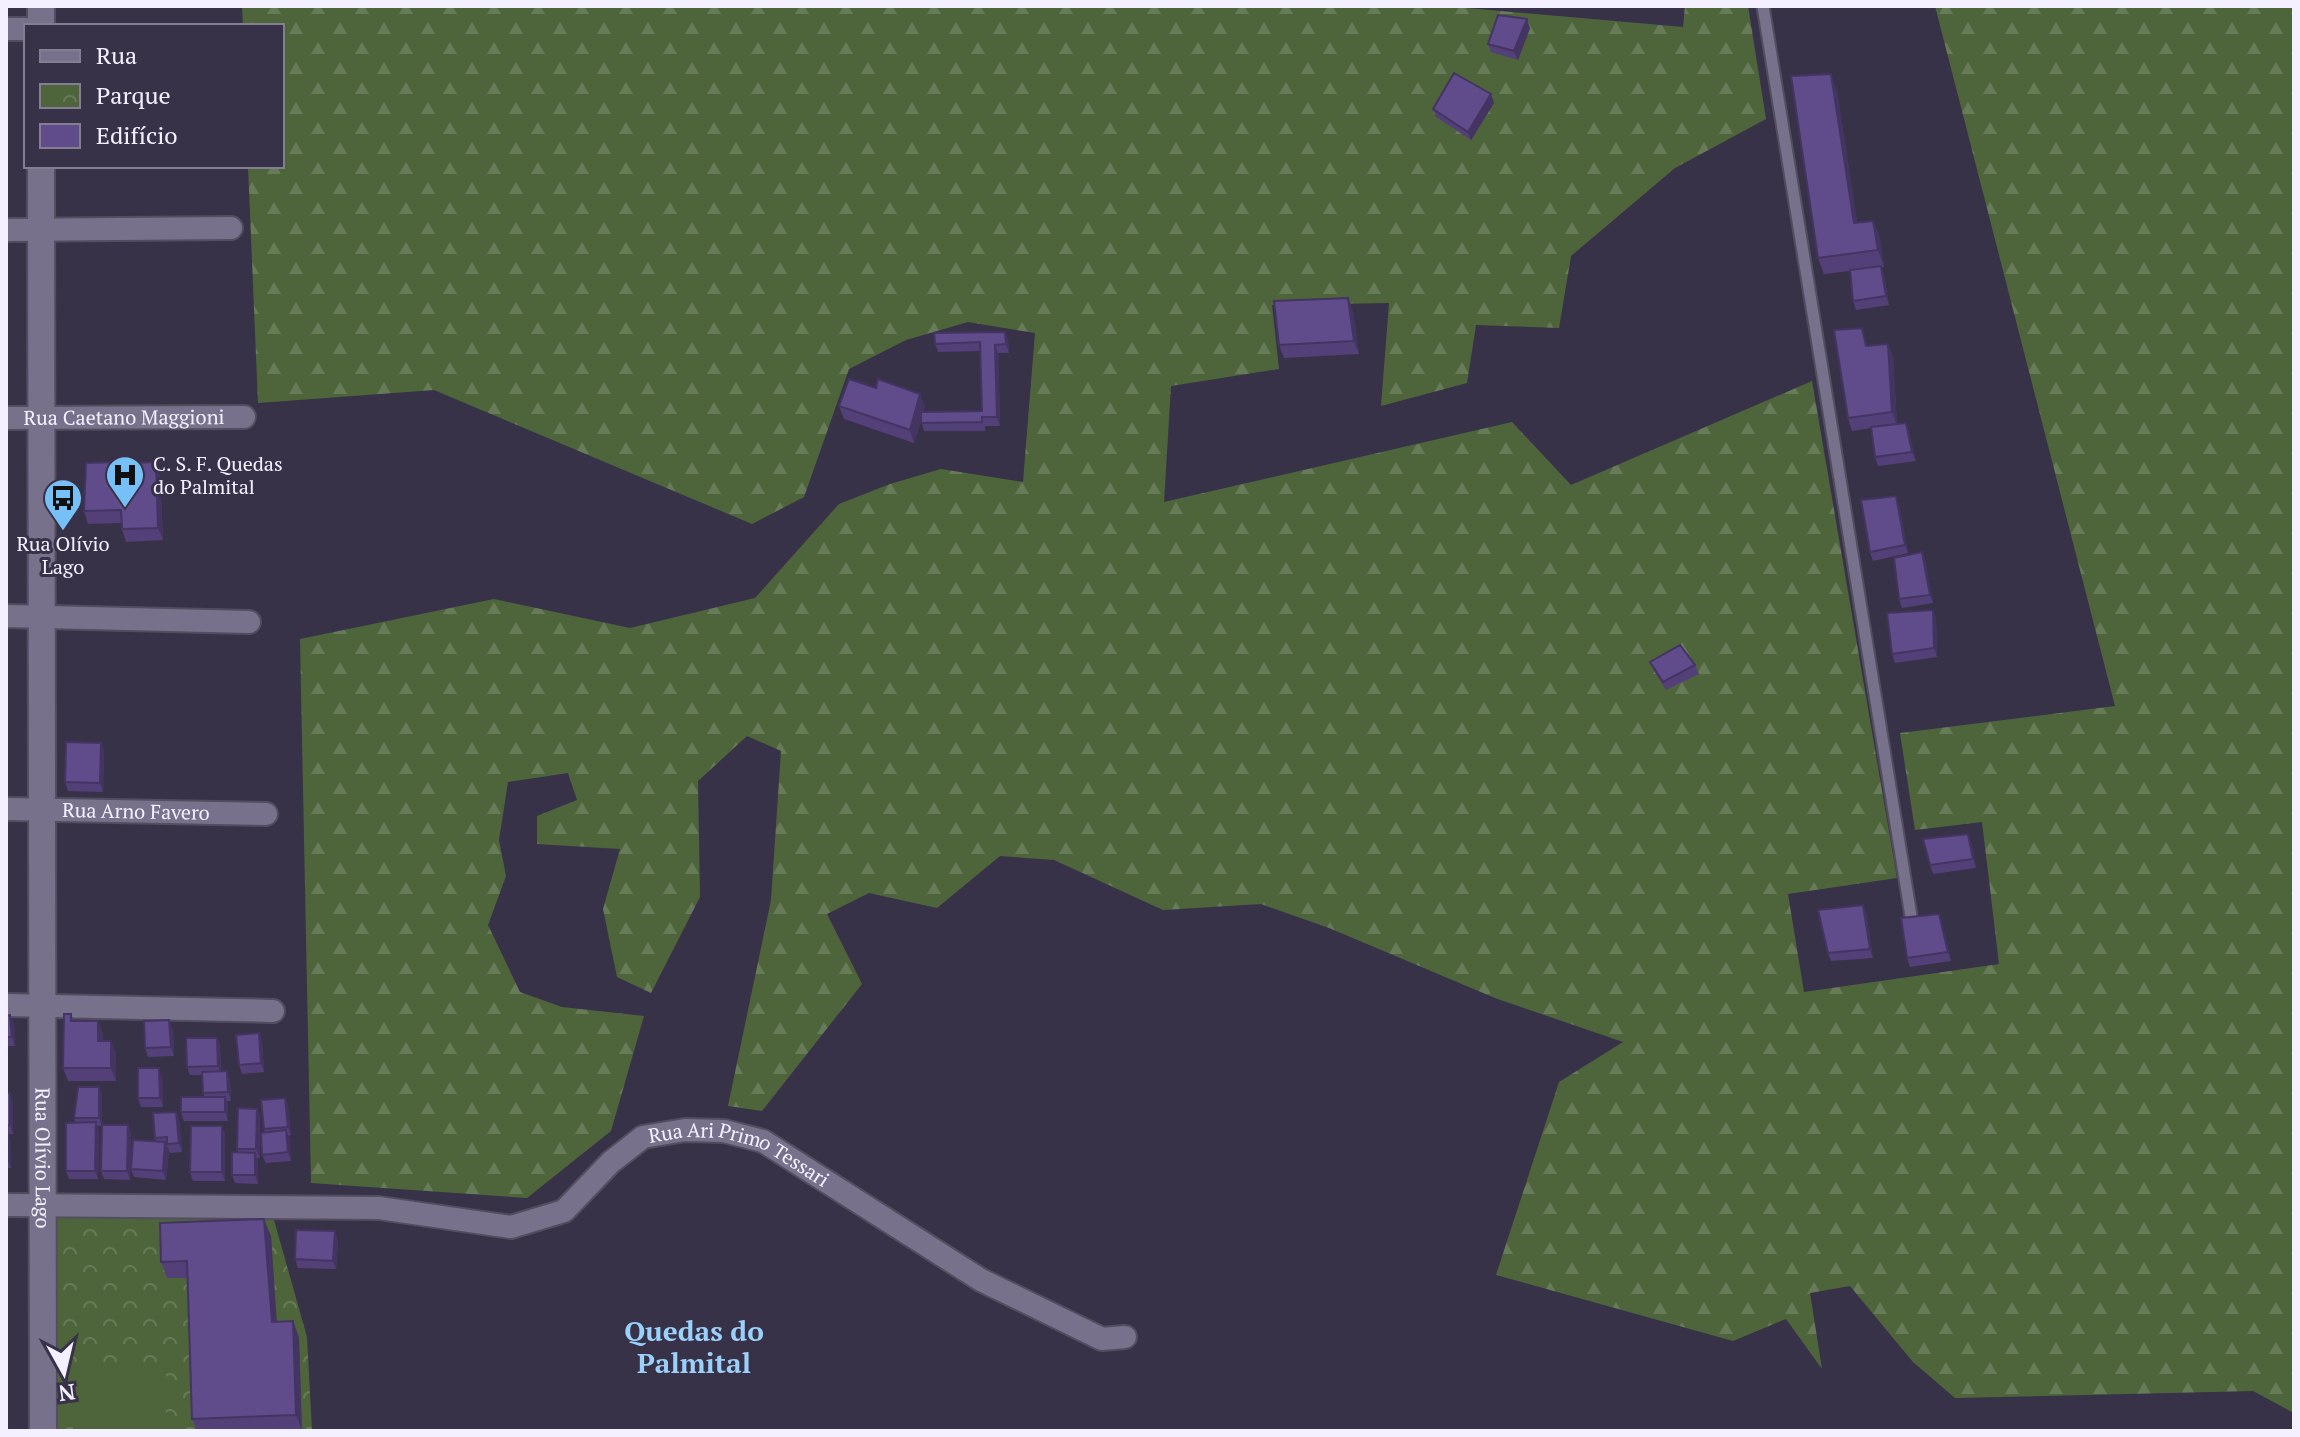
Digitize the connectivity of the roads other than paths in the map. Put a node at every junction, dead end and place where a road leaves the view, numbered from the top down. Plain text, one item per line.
1 (1763, 6) edge
2 (41, 168) edge
3 (231, 228) dead end
4 (6, 230) edge
5 (41, 230) junction
6 (244, 417) dead end
7 (6, 418) edge
8 (41, 418) junction
9 (6, 616) edge
10 (41, 617) junction
11 (249, 622) dead end
12 (6, 809) edge
13 (41, 810) junction
14 (266, 814) dead end
15 (1911, 916) edge
16 (6, 1005) edge
17 (42, 1006) junction
18 (273, 1011) dead end
19 (6, 1205) edge
20 (42, 1206) junction
21 (1125, 1337) dead end
22 (43, 1431) edge

1 - 15 lane
2 - 5 street, Rua Olívio Lago
3 - 5 street
4 - 5 street
5 - 8 street, Rua Olívio Lago
6 - 8 street, Rua Caetano Maggioni
7 - 8 street, Rua Caetano Maggioni
8 - 10 street, Rua Olívio Lago
9 - 10 street
10 - 11 street
10 - 13 street, Rua Olívio Lago
12 - 13 street, Rua Arno Favero
13 - 14 street, Rua Arno Favero
13 - 17 street, Rua Olívio Lago
16 - 17 street
17 - 18 street
17 - 20 street, Rua Olívio Lago
19 - 20 street, Rua Ari Primo Tessari
20 - 21 street, Rua Ari Primo Tessari
20 - 22 street, Rua Olívio Lago

